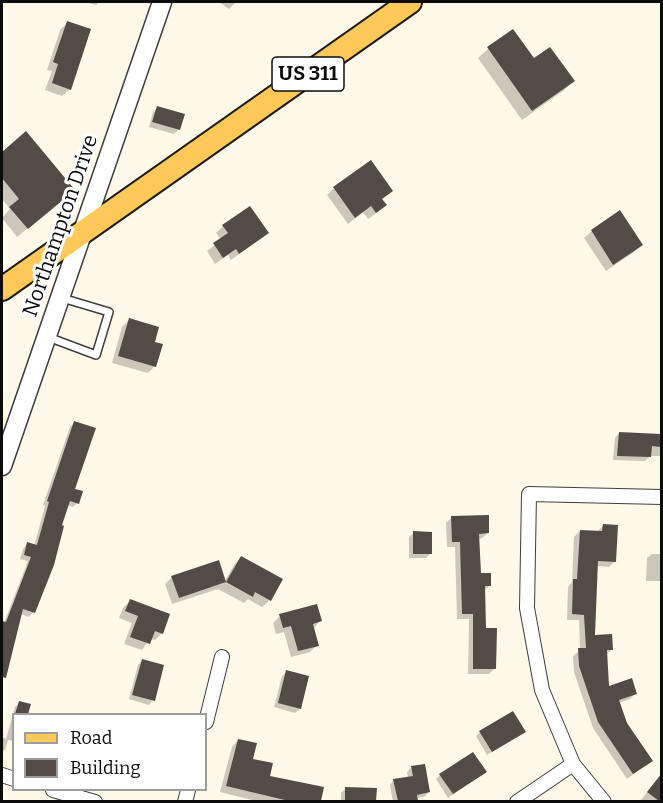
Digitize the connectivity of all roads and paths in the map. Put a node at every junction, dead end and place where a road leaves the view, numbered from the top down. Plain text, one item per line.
1 (162, 2) edge
2 (410, 2) edge
3 (82, 233) junction
4 (2, 289) edge
5 (60, 297) junction
6 (46, 336) junction
7 (2, 466) edge
8 (662, 497) edge
9 (222, 657) dead end
10 (207, 718) edge
11 (573, 764) junction
12 (60, 791) edge
13 (95, 801) edge
14 (517, 801) edge
15 (604, 801) edge

1 - 3 street, Northampton Drive
2 - 3 main road, US 311
3 - 4 main road, US 311
3 - 5 street, Northampton Drive
5 - 6 street, Northampton Drive
5 - 6 lane
6 - 7 street, Northampton Drive
8 - 11 street
9 - 10 street
11 - 14 street
11 - 15 street
12 - 13 street

